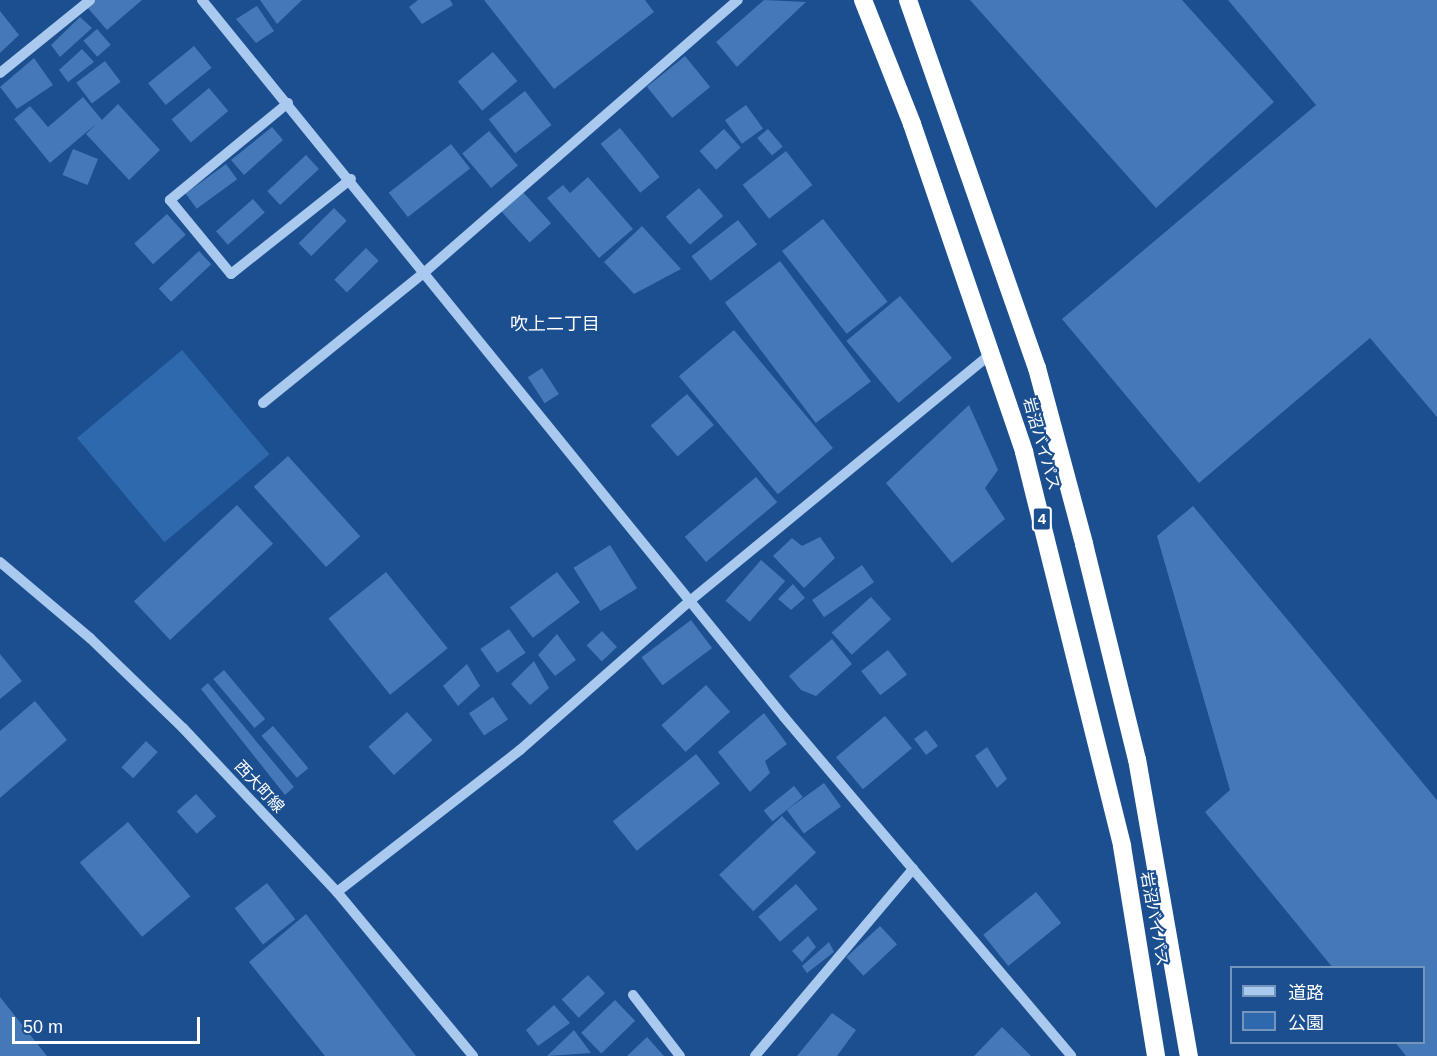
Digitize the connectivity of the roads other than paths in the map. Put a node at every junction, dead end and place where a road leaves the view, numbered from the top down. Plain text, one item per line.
1 (90, 0) edge
2 (202, 0) edge
3 (738, 0) edge
4 (863, 0) edge
5 (908, 0) edge
6 (0, 73) edge
7 (288, 103) junction
8 (351, 179) junction
9 (426, 271) junction
10 (993, 352) junction
11 (263, 403) dead end
12 (0, 562) edge
13 (691, 600) junction
14 (913, 869) junction
15 (337, 892) junction
16 (633, 995) dead end
17 (472, 1056) edge
18 (680, 1056) edge
19 (754, 1056) edge
20 (1071, 1056) edge
21 (1156, 1056) edge
22 (1190, 1056) edge

1 - 6 street
2 - 7 street
3 - 9 street
4 - 10 highway, 岩沼バイパス / 4
5 - 22 highway, 岩沼バイパス / 4
7 - 8 street
7 - 8 street
8 - 9 street
9 - 11 street
9 - 13 street
10 - 13 street
10 - 21 highway, 岩沼バイパス / 4
12 - 15 street, 西大町線
13 - 14 street
13 - 15 street
14 - 19 street
14 - 20 street
15 - 17 street, 西大町線
16 - 18 street

